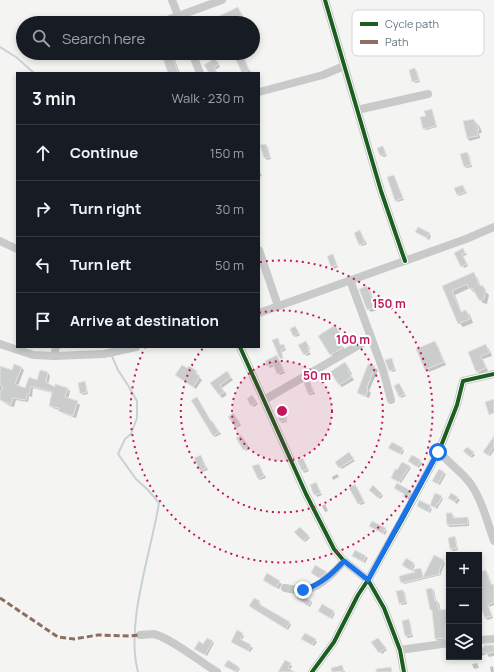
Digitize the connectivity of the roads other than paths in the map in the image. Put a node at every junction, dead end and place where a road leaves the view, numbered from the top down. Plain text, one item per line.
1 (172, 0) edge
2 (222, 0) edge
3 (326, 0) edge
4 (179, 16) edge
5 (187, 16) edge
6 (195, 60) edge
7 (344, 66) junction
8 (200, 72) edge
9 (260, 92) edge
10 (428, 94) dead end
11 (357, 110) junction
12 (494, 227) edge
13 (0, 241) edge
14 (16, 249) edge
15 (260, 253) edge
16 (405, 261) junction
17 (350, 280) junction
18 (278, 306) junction
19 (260, 313) edge
20 (372, 338) junction
21 (0, 344) edge
22 (56, 348) edge
23 (132, 348) edge
24 (240, 348) edge
25 (54, 356) junction
26 (494, 374) edge
27 (264, 400) junction
28 (391, 400) dead end
29 (438, 452) junction
30 (494, 541) edge
31 (344, 561) junction
32 (368, 580) junction
33 (285, 588) dead end
34 (140, 635) dead end
35 (494, 639) edge
36 (482, 640) edge
37 (446, 643) edge
38 (400, 650) junction
39 (217, 672) edge
40 (312, 672) edge
41 (404, 672) edge

1 - 4 street
2 - 5 street
3 - 7 street
6 - 8 street
7 - 9 street
7 - 11 street
10 - 11 street
11 - 16 street
12 - 16 street
13 - 14 street
15 - 18 street
16 - 17 street
17 - 18 street
17 - 20 street
18 - 19 street
20 - 27 street
20 - 28 street
21 - 25 street
22 - 25 street
23 - 25 street
24 - 27 street
26 - 29 street
27 - 31 street
29 - 30 street
29 - 32 street
31 - 32 street
31 - 33 street
32 - 38 street
32 - 40 street
34 - 39 street
35 - 36 street
37 - 38 street
38 - 41 street

